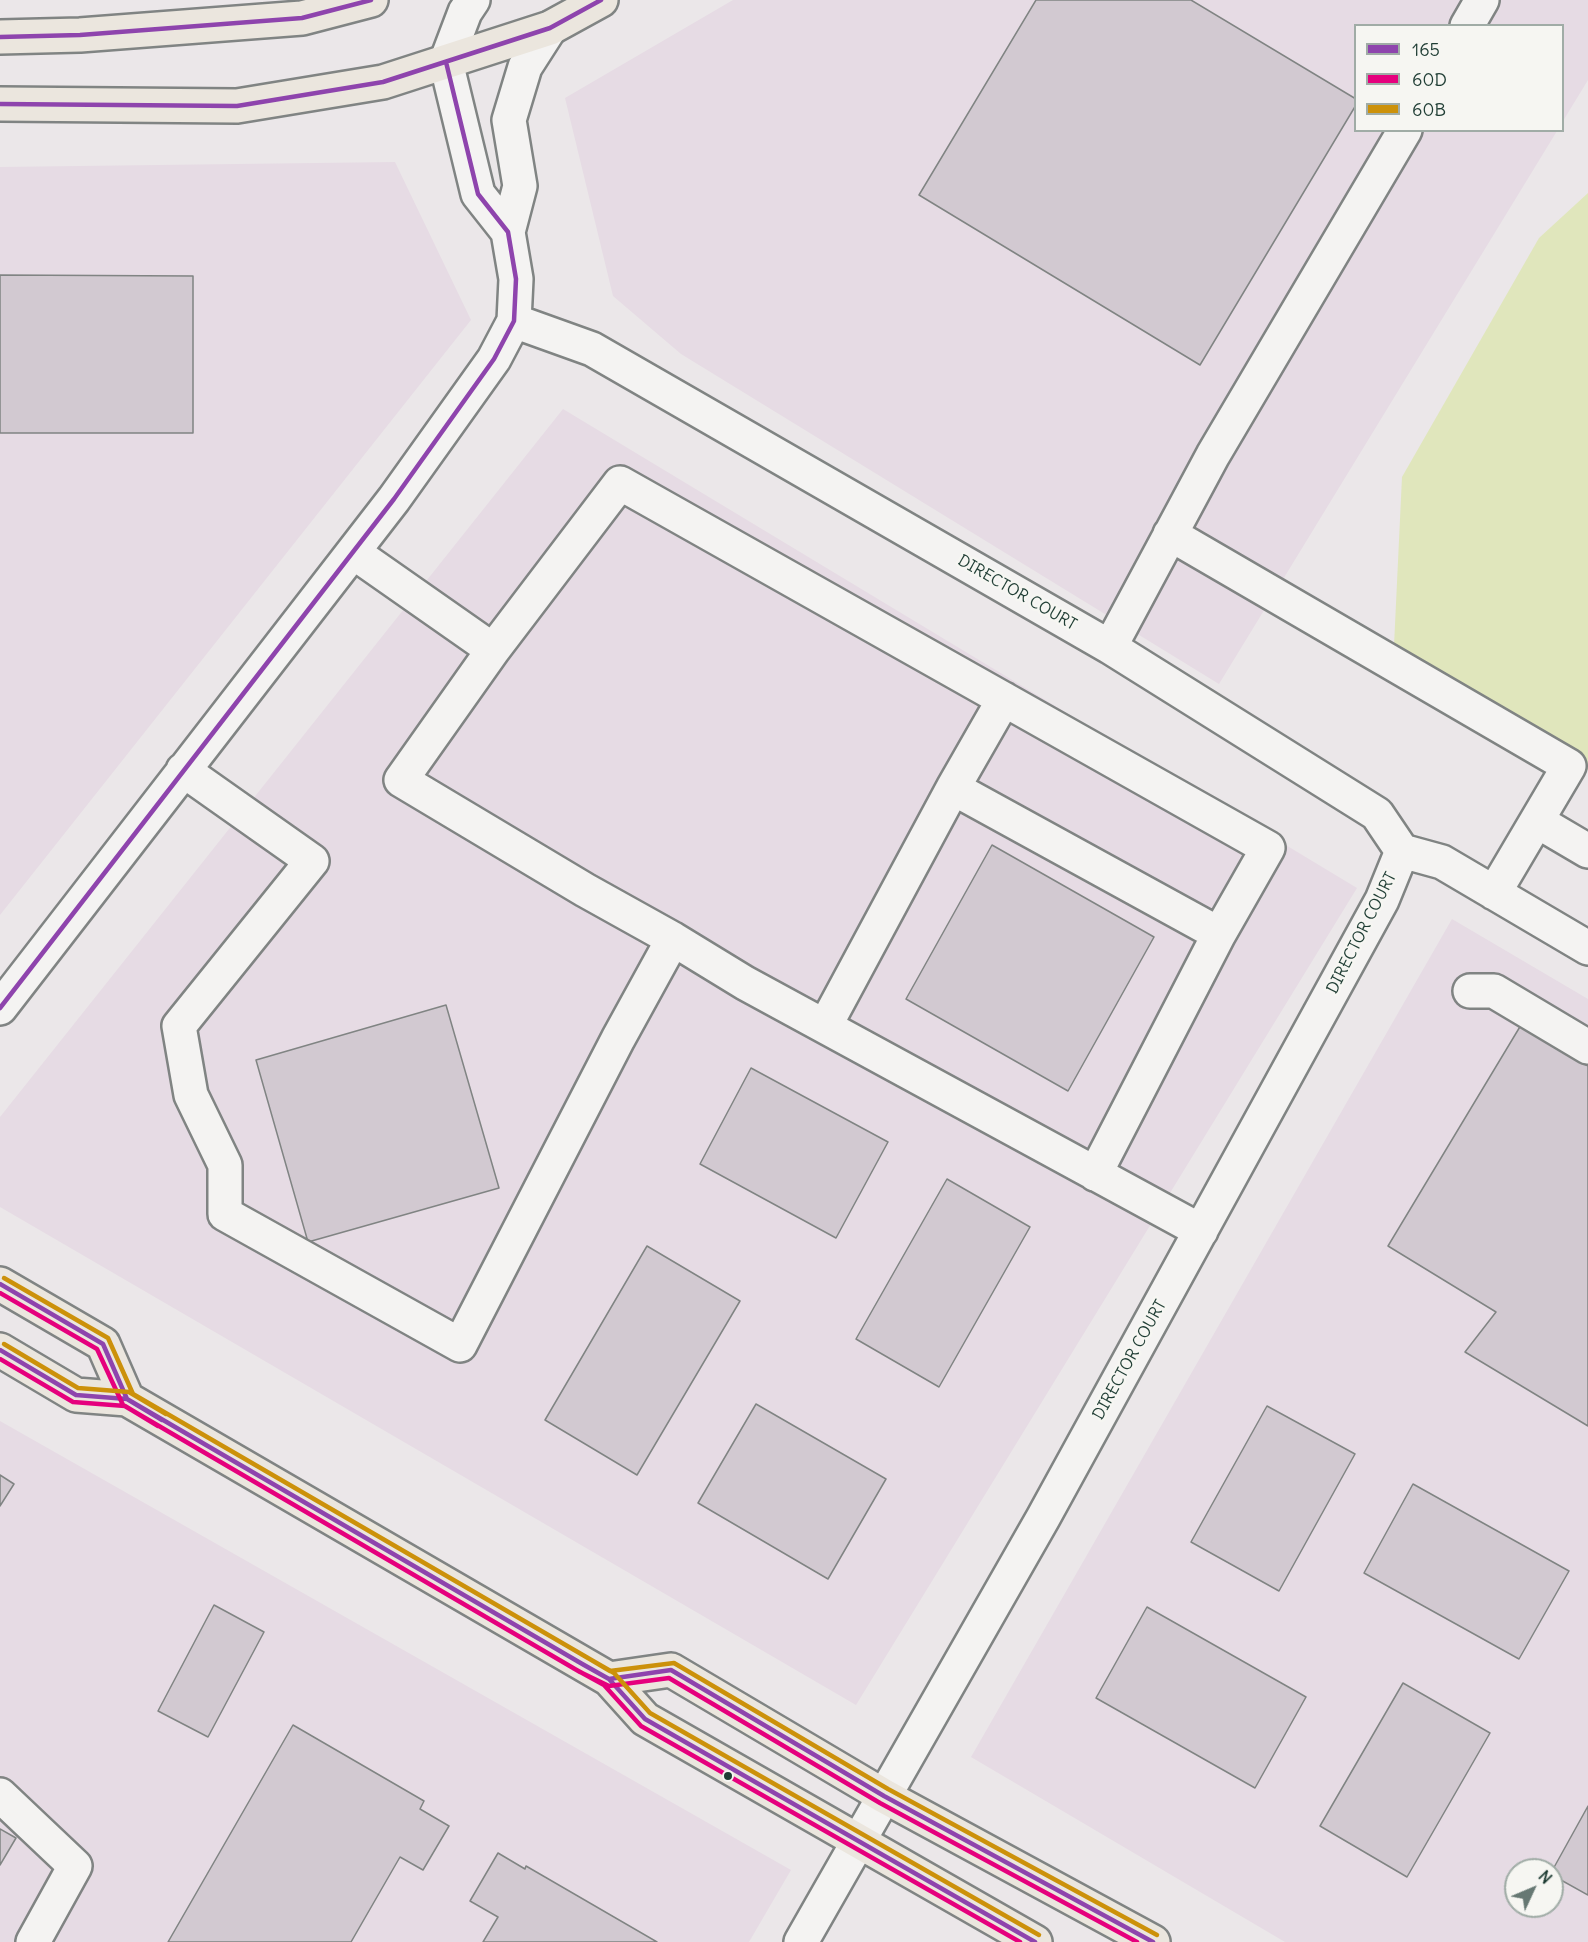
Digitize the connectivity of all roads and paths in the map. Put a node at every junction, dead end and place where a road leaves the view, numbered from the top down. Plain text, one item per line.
1 (370, 0) edge
2 (473, 0) edge
3 (601, 0) edge
4 (1482, 0) edge
5 (1468, 24) edge
6 (550, 28) junction
7 (0, 37) edge
8 (446, 62) junction
9 (0, 104) edge
10 (1404, 132) edge
11 (508, 232) junction
12 (514, 321) junction
13 (1170, 534) junction
14 (353, 552) junction
15 (1110, 647) junction
16 (493, 650) junction
17 (1004, 699) junction
18 (183, 770) junction
19 (1579, 771) edge
20 (954, 788) junction
21 (1537, 820) junction
22 (1402, 851) junction
23 (1588, 851) edge
24 (1494, 893) junction
25 (1219, 934) junction
26 (673, 939) junction
27 (1588, 948) edge
28 (1470, 991) dead end
29 (0, 1008) edge
30 (825, 1026) junction
31 (1588, 1047) edge
32 (1095, 1174) junction
33 (1201, 1231) junction
34 (0, 1284) edge
35 (0, 1350) edge
36 (127, 1399) junction
37 (609, 1679) junction
38 (0, 1795) edge
39 (884, 1796) junction
40 (858, 1841) junction
41 (33, 1942) edge
42 (801, 1942) edge
43 (1035, 1942) edge
44 (1153, 1942) edge

1 - 7 main road
2 - 8 street
3 - 6 main road
4 - 5 street
6 - 8 main road
6 - 11 street
8 - 9 main road
8 - 11 street
10 - 13 street
11 - 12 street
12 - 14 street
12 - 15 street, DIRECTOR COURT
13 - 15 street
13 - 19 street
14 - 16 street
14 - 18 street
15 - 22 street, DIRECTOR COURT
16 - 17 street
16 - 26 street
17 - 20 street
17 - 25 street
18 - 26 street
18 - 29 street
19 - 21 street
20 - 25 street
20 - 30 street
21 - 23 street
21 - 24 street
22 - 24 street
22 - 33 street, DIRECTOR COURT
24 - 27 street
25 - 32 street
26 - 30 street
28 - 31 street
30 - 32 street
32 - 33 street
33 - 39 street, DIRECTOR COURT
34 - 36 main road
35 - 36 main road
36 - 37 main road
37 - 39 main road
37 - 40 main road
38 - 41 street
39 - 40 street, DIRECTOR COURT
39 - 44 main road
40 - 42 street, DIRECTOR COURT
40 - 43 main road

